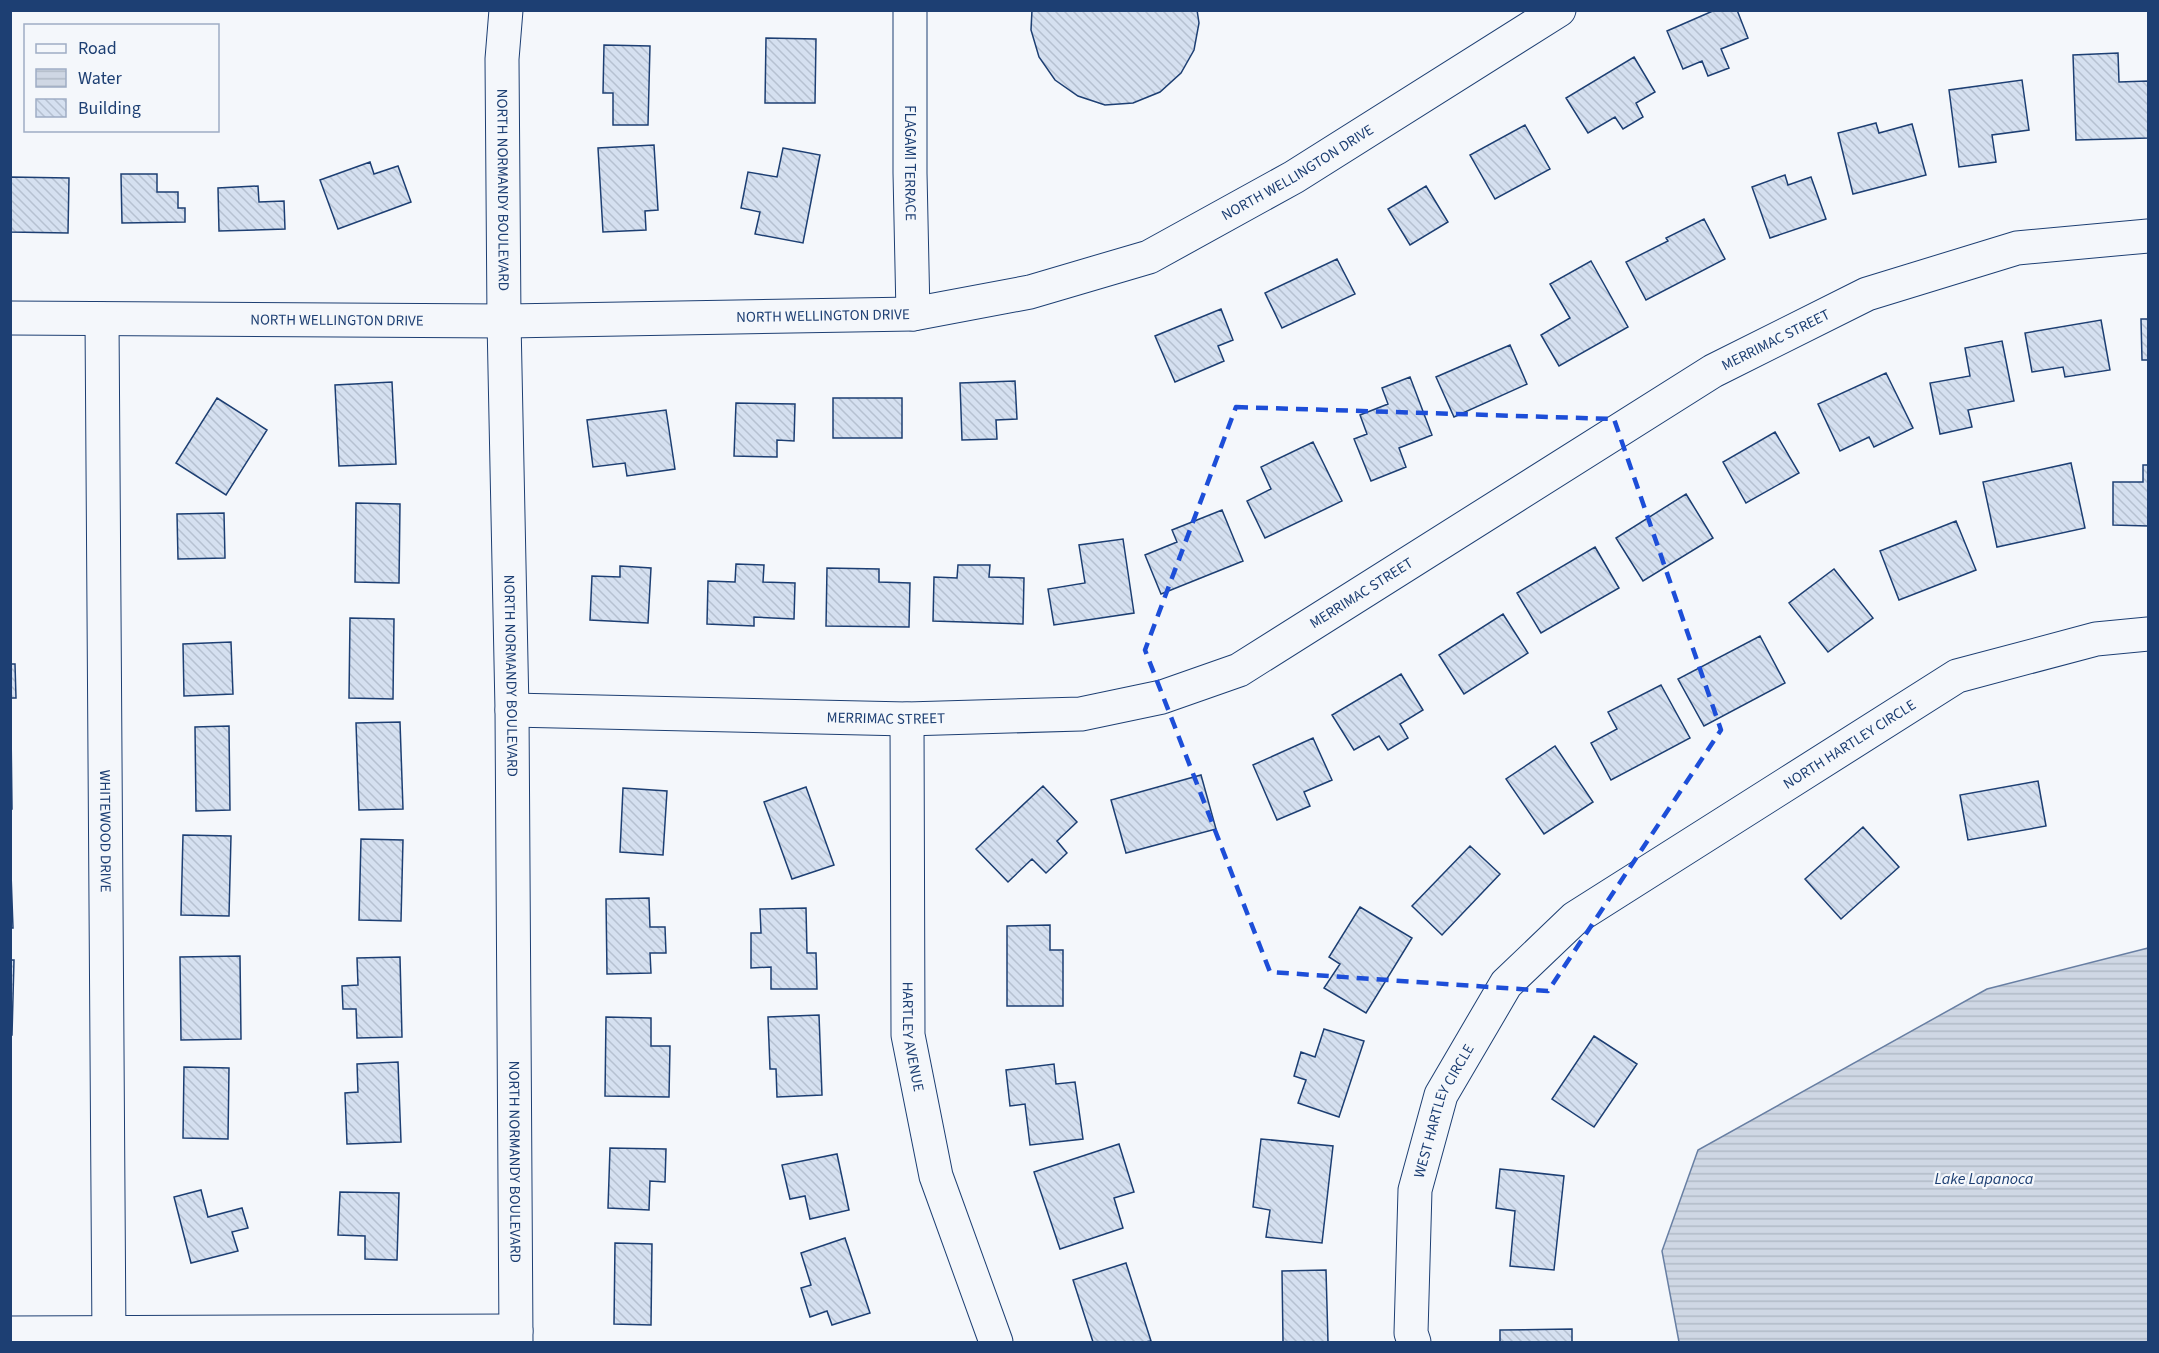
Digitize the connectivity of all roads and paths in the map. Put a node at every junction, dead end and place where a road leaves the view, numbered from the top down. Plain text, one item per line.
1 (506, 10) edge
2 (910, 10) edge
3 (1559, 10) edge
4 (2148, 236) edge
5 (913, 314) junction
6 (10, 318) edge
7 (102, 320) junction
8 (504, 321) junction
9 (2148, 634) edge
10 (512, 710) junction
11 (907, 719) junction
12 (1575, 918) joint
13 (10, 1333) edge
14 (109, 1337) edge
15 (516, 1337) edge
16 (996, 1342) edge
17 (1414, 1342) edge

1 - 8 street, NORTH NORMANDY BOULEVARD
2 - 5 street, FLAGAMI TERRACE
3 - 5 street, NORTH WELLINGTON DRIVE
4 - 11 street, MERRIMAC STREET
5 - 8 street, NORTH WELLINGTON DRIVE
6 - 7 street, NORTH WELLINGTON DRIVE
7 - 8 street, NORTH WELLINGTON DRIVE
7 - 14 street, WHITEWOOD DRIVE
8 - 10 street, NORTH NORMANDY BOULEVARD
9 - 12 street, NORTH HARTLEY CIRCLE
10 - 11 street, MERRIMAC STREET
10 - 15 street, NORTH NORMANDY BOULEVARD
11 - 16 street, HARTLEY AVENUE
12 - 17 street, WEST HARTLEY CIRCLE
13 - 14 street
14 - 15 street

